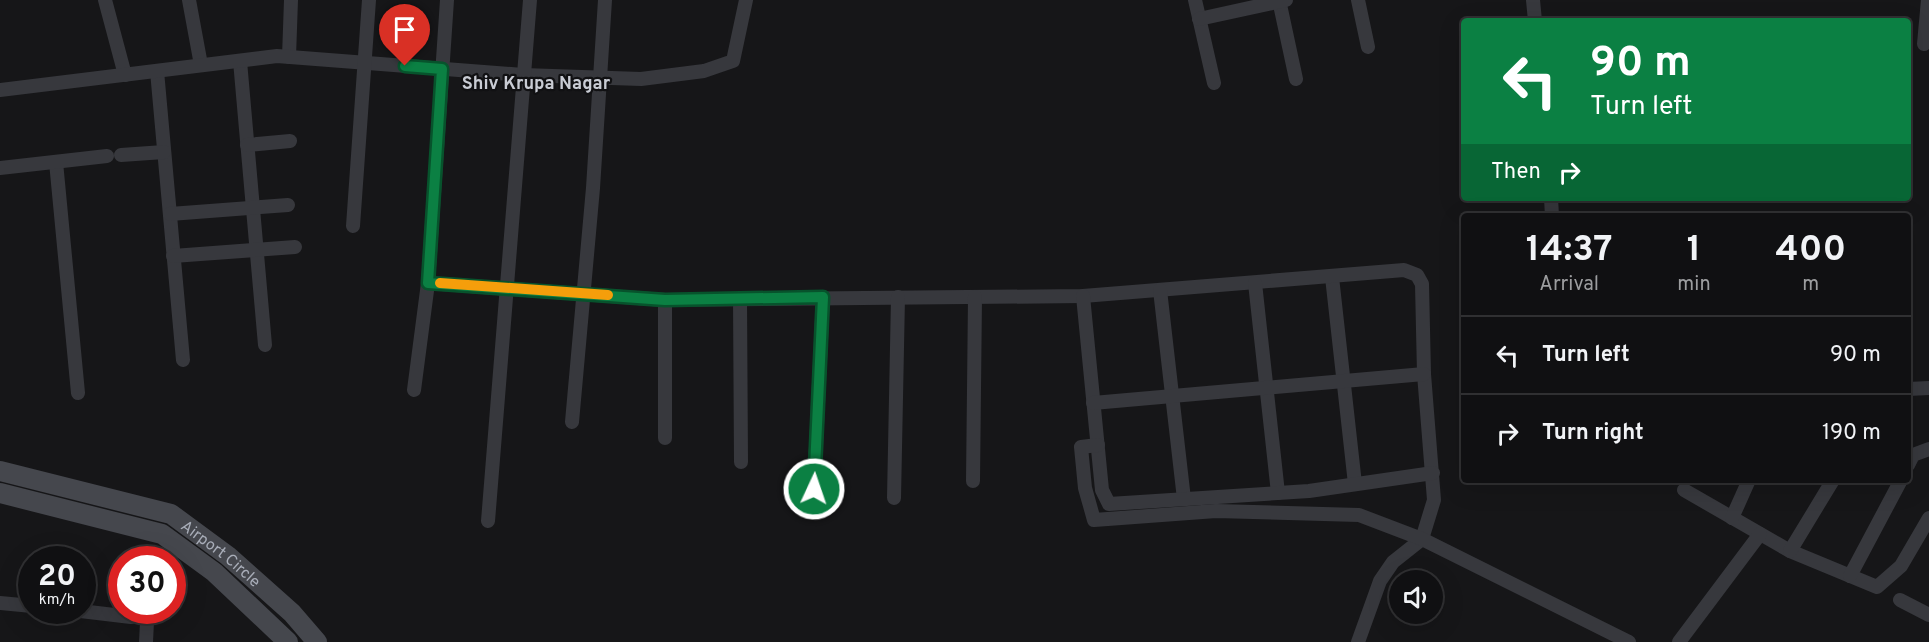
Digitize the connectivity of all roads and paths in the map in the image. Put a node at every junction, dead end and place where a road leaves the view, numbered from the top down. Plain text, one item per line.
1 (105, 0) edge
2 (189, 0) edge
3 (291, 0) edge
4 (369, 0) edge
5 (447, 0) edge
6 (530, 0) edge
7 (605, 0) edge
8 (746, 0) edge
9 (1195, 0) edge
10 (1358, 0) edge
11 (1533, 0) edge
12 (1928, 0) edge
13 (1281, 1) edge
14 (1535, 18) edge
15 (1199, 19) junction
16 (1924, 44) dead end
17 (1368, 47) dead end
18 (289, 57) junction
19 (240, 61) junction
20 (367, 63) junction
21 (201, 65) junction
22 (442, 69) junction
23 (157, 71) junction
24 (125, 75) junction
25 (523, 75) junction
26 (600, 77) junction
27 (1296, 79) dead end
28 (1214, 83) dead end
29 (0, 90) edge
30 (290, 141) dead end
31 (247, 145) junction
32 (164, 152) junction
33 (56, 162) junction
34 (0, 168) edge
35 (288, 205) dead end
36 (253, 208) junction
37 (170, 214) junction
38 (353, 226) dead end
39 (295, 247) dead end
40 (257, 250) junction
41 (173, 256) junction
42 (1332, 277) junction
43 (428, 283) junction
44 (1255, 283) junction
45 (506, 288) junction
46 (1160, 290) junction
47 (582, 293) junction
48 (1083, 296) junction
49 (823, 297) junction
50 (898, 297) junction
51 (975, 297) junction
52 (740, 298) junction
53 (665, 300) junction
54 (265, 345) dead end
55 (183, 360) dead end
56 (1424, 374) junction
57 (1344, 381) junction
58 (1267, 388) junction
59 (1929, 388) edge
60 (1911, 389) edge
61 (414, 390) dead end
62 (78, 393) dead end
63 (1172, 396) junction
64 (1093, 403) junction
65 (572, 422) dead end
66 (665, 438) dead end
67 (1098, 445) junction
68 (1929, 449) edge
69 (1911, 460) edge
70 (741, 462) dead end
71 (0, 471) edge
72 (1433, 473) junction
73 (973, 481) dead end
74 (1748, 483) edge
75 (1831, 483) edge
76 (1899, 483) edge
77 (1354, 484) junction
78 (814, 489) dead end
79 (1684, 490) dead end
80 (0, 493) edge
81 (1278, 493) junction
82 (894, 498) dead end
83 (1184, 499) junction
84 (1732, 518) junction
85 (1929, 518) edge
86 (488, 521) dead end
87 (1760, 534) junction
88 (1422, 539) junction
89 (1790, 551) junction
90 (1850, 576) junction
91 (1900, 600) dead end
92 (0, 603) edge
93 (18, 605) edge
94 (1929, 615) edge
95 (147, 624) edge
96 (146, 642) edge
97 (288, 642) edge
98 (317, 642) edge
99 (1358, 642) edge
100 (1629, 642) edge
101 (1679, 642) edge

1 - 24 street
2 - 21 street
3 - 18 street
4 - 20 street
5 - 22 street
6 - 25 street
7 - 26 street
8 - 26 street
9 - 15 street
10 - 17 street
11 - 14 street
12 - 16 street
13 - 15 street
13 - 27 street
15 - 28 street
18 - 19 street
18 - 20 street
19 - 21 street
19 - 31 street
20 - 22 street
20 - 38 street
21 - 23 street
22 - 25 street
22 - 43 street
23 - 24 street
23 - 32 street
24 - 29 street
25 - 26 street
25 - 45 street
26 - 47 street
30 - 31 street
31 - 36 street
32 - 33 street
32 - 37 street
33 - 34 street
33 - 62 street
35 - 36 street
36 - 37 street
36 - 40 street
37 - 41 street
39 - 40 street
40 - 41 street
40 - 54 street
41 - 55 street
42 - 44 street
42 - 56 street
42 - 57 street
43 - 45 street
43 - 61 street
44 - 46 street
44 - 58 street
45 - 47 street
45 - 86 street
46 - 48 street
46 - 63 street
47 - 53 street
47 - 65 street
48 - 51 street
48 - 64 street
49 - 50 street
49 - 52 street
49 - 78 street
50 - 51 street
50 - 82 street
51 - 73 street
52 - 53 street
52 - 70 street
53 - 66 street
56 - 57 street
56 - 72 street
57 - 58 street
57 - 77 street
58 - 63 street
58 - 81 street
59 - 60 street
63 - 64 street
63 - 83 street
64 - 67 street
67 - 83 street
67 - 88 street
68 - 69 street
71 - 98 main road, Airport Circle
72 - 77 street
72 - 88 street
74 - 84 street
75 - 89 street
76 - 90 street
77 - 81 street
79 - 84 street
80 - 97 main road, Airport Circle
81 - 83 street
84 - 87 street
85 - 90 street
87 - 89 street
87 - 101 street
88 - 99 street
88 - 100 street
89 - 90 street
91 - 94 street
92 - 93 street
95 - 96 street

